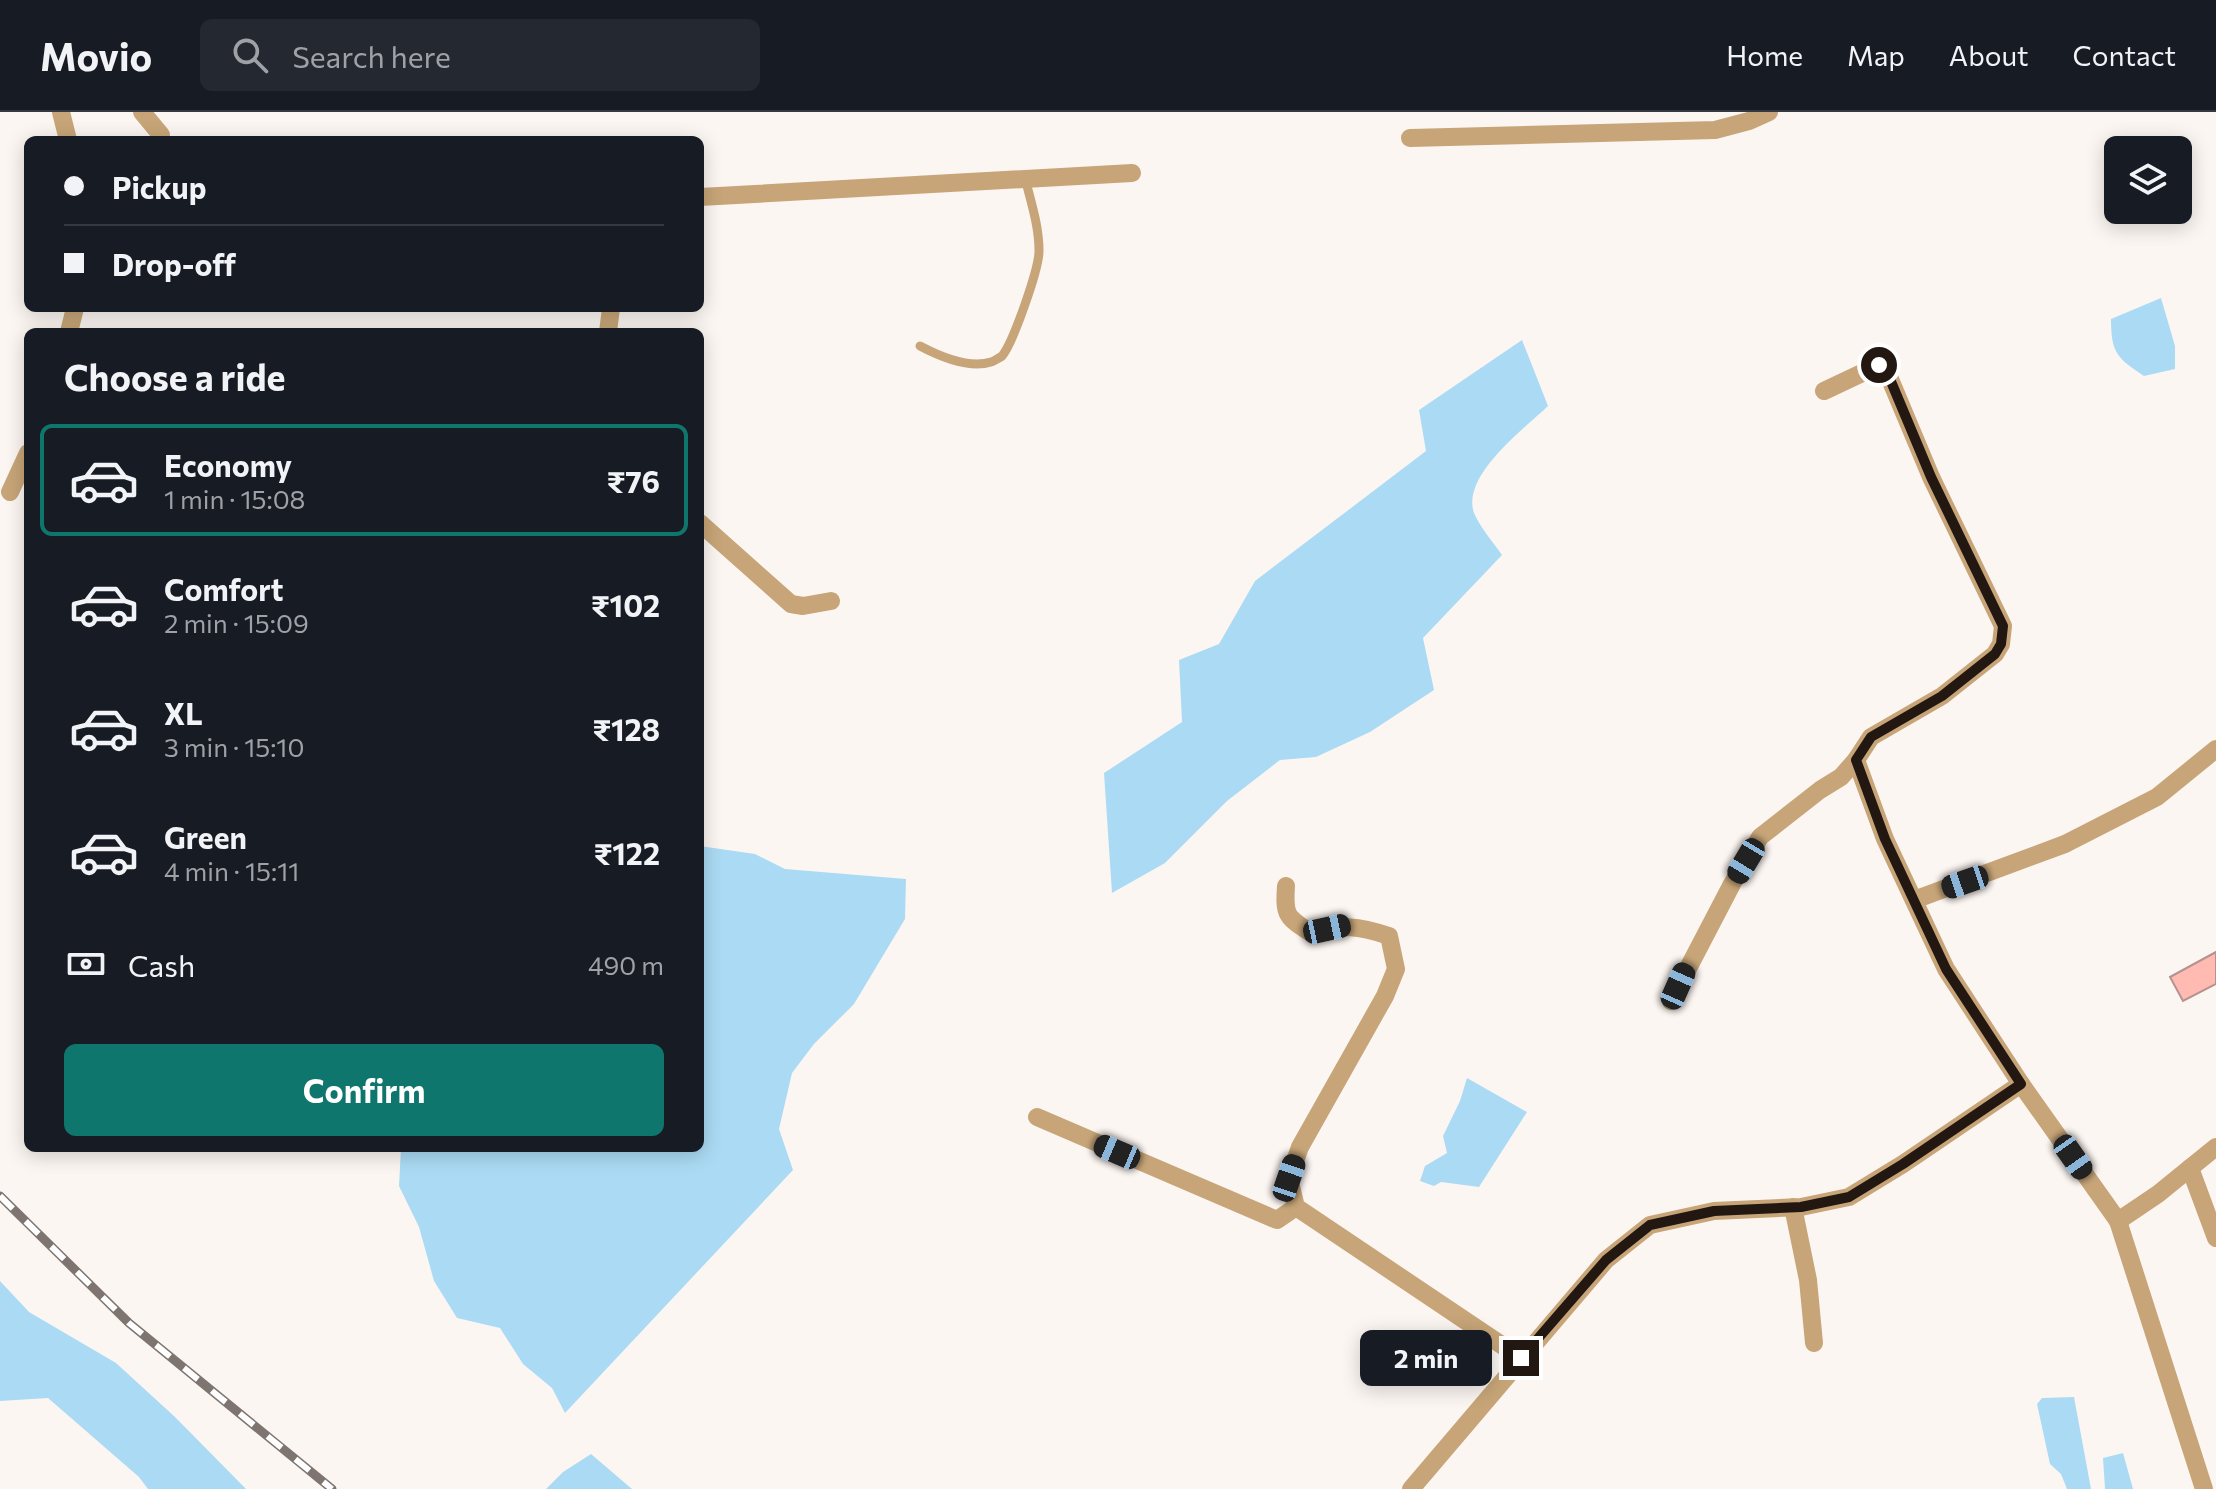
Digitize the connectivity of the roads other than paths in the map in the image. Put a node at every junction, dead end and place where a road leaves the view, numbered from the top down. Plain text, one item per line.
1 (61, 112) edge
2 (142, 112) edge
3 (1769, 112) edge
4 (1714, 121) edge
5 (67, 136) edge
6 (161, 136) edge
7 (1410, 138) dead end
8 (1132, 173) dead end
9 (1025, 178) junction
10 (704, 197) edge
11 (920, 346) dead end
12 (1824, 391) dead end
13 (24, 462) edge
14 (10, 492) dead end
15 (704, 527) edge
16 (831, 601) dead end
17 (2216, 749) edge
18 (1856, 760) junction
19 (1286, 886) dead end
20 (1914, 900) junction
21 (1671, 1001) dead end
22 (2021, 1084) junction
23 (1037, 1117) dead end
24 (2216, 1147) edge
25 (2190, 1168) junction
26 (1296, 1207) junction
27 (1793, 1207) junction
28 (2118, 1221) junction
29 (2216, 1238) edge
30 (1814, 1343) dead end
31 (1521, 1358) junction
32 (1411, 1489) edge
33 (2204, 1489) edge

1 - 5 street
2 - 6 street
3 - 4 street
4 - 7 street
8 - 9 street
9 - 10 street
9 - 11 lane
12 - 18 street
13 - 14 street
15 - 16 street
17 - 20 street
18 - 20 street
18 - 21 street
19 - 26 street
20 - 22 street
22 - 27 street
22 - 28 street
23 - 26 street
24 - 25 street
25 - 28 street
25 - 29 street
26 - 31 street
27 - 30 street
27 - 31 street
28 - 33 street
31 - 32 street

